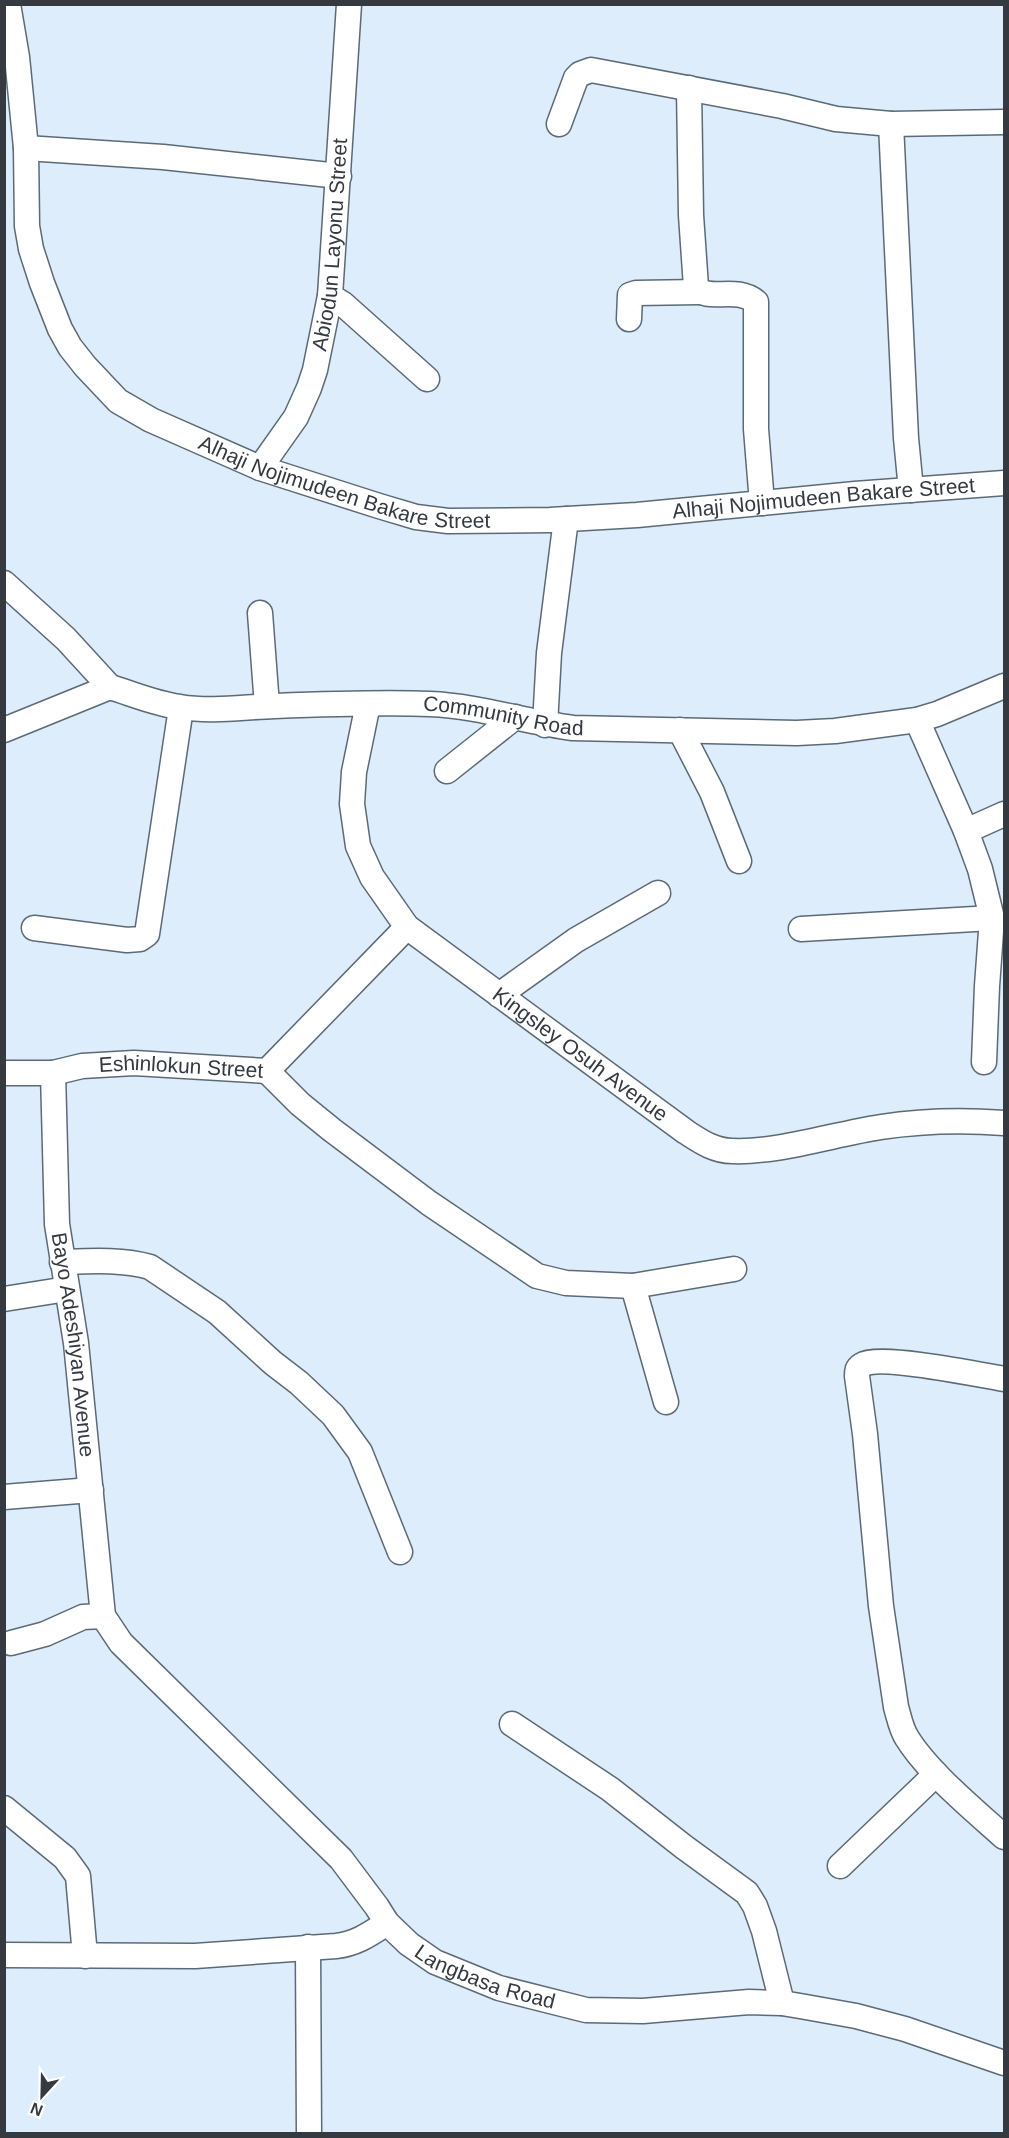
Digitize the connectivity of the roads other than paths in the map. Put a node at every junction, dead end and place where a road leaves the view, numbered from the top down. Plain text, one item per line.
1 (8, 4) edge
2 (349, 4) edge
3 (689, 88) junction
4 (1005, 122) edge
5 (559, 124) dead end
6 (891, 124) junction
7 (26, 148) junction
8 (339, 176) junction
9 (699, 292) junction
10 (330, 296) junction
11 (629, 319) dead end
12 (427, 379) dead end
13 (260, 468) junction
14 (1005, 483) edge
15 (911, 490) junction
16 (762, 503) junction
17 (566, 519) junction
18 (4, 583) edge
19 (260, 614) dead end
20 (1005, 686) edge
21 (110, 687) junction
22 (368, 704) junction
23 (267, 706) junction
24 (181, 708) junction
25 (515, 717) junction
26 (917, 720) junction
27 (545, 725) junction
28 (4, 730) edge
29 (680, 730) junction
30 (447, 771) dead end
31 (1005, 814) edge
32 (966, 831) junction
33 (739, 861) dead end
34 (658, 893) dead end
35 (992, 918) junction
36 (407, 927) junction
37 (34, 928) dead end
38 (801, 929) dead end
39 (499, 995) junction
40 (984, 1062) dead end
41 (267, 1071) junction
42 (4, 1073) edge
43 (53, 1073) junction
44 (1005, 1123) edge
45 (62, 1262) junction
46 (734, 1269) dead end
47 (633, 1286) junction
48 (67, 1289) junction
49 (4, 1299) edge
50 (1005, 1379) edge
51 (666, 1402) dead end
52 (91, 1490) junction
53 (4, 1497) edge
54 (400, 1552) dead end
55 (104, 1616) junction
56 (10, 1643) dead end
57 (512, 1724) dead end
58 (936, 1774) junction
59 (4, 1808) edge
60 (1005, 1837) edge
61 (840, 1866) dead end
62 (387, 1923) junction
63 (308, 1947) junction
64 (4, 1955) edge
65 (84, 1956) junction
66 (782, 2003) junction
67 (1005, 2063) edge
68 (309, 2133) edge

1 - 7 street, Alhaji Nojimudeen Bakare Street
2 - 8 street, Abiodun Layonu Street
3 - 5 street
3 - 6 street
3 - 9 street
4 - 6 street
6 - 15 street
7 - 8 street
7 - 13 street, Alhaji Nojimudeen Bakare Street
8 - 10 street, Abiodun Layonu Street
9 - 11 street
9 - 16 street
10 - 12 street
10 - 13 street, Abiodun Layonu Street
13 - 17 street, Alhaji Nojimudeen Bakare Street
14 - 15 street, Alhaji Nojimudeen Bakare Street
15 - 16 street, Alhaji Nojimudeen Bakare Street
16 - 17 street, Alhaji Nojimudeen Bakare Street
17 - 27 street
18 - 21 street
19 - 23 street
20 - 26 street, Community Road
21 - 24 street, Community Road
21 - 28 street
22 - 23 street, Community Road
22 - 25 street, Community Road
22 - 36 street, Kingsley Osuh Avenue
23 - 24 street, Community Road
24 - 37 street
25 - 27 street, Community Road
25 - 30 street
26 - 29 street, Community Road
26 - 32 street
27 - 29 street, Community Road
29 - 33 street
31 - 32 street
32 - 35 street
34 - 39 street
35 - 38 street
35 - 40 street
36 - 39 street, Kingsley Osuh Avenue
36 - 41 street, Eshinlokun Street
39 - 44 street, Kingsley Osuh Avenue
41 - 43 street, Eshinlokun Street
41 - 47 street
42 - 43 street, Eshinlokun Street
43 - 45 street, Bayo Adeshiyan Avenue
45 - 48 street, Bayo Adeshiyan Avenue
45 - 54 street
46 - 47 street
47 - 51 street
48 - 49 street
48 - 52 street, Bayo Adeshiyan Avenue
50 - 58 street
52 - 53 street
52 - 55 street, Bayo Adeshiyan Avenue
55 - 56 street
55 - 62 street, Langbasa Road
57 - 66 street
58 - 60 street
58 - 61 street
59 - 65 street
62 - 63 street
62 - 66 street, Langbasa Road
63 - 65 street
63 - 68 street
64 - 65 street
66 - 67 street, Langbasa Road

